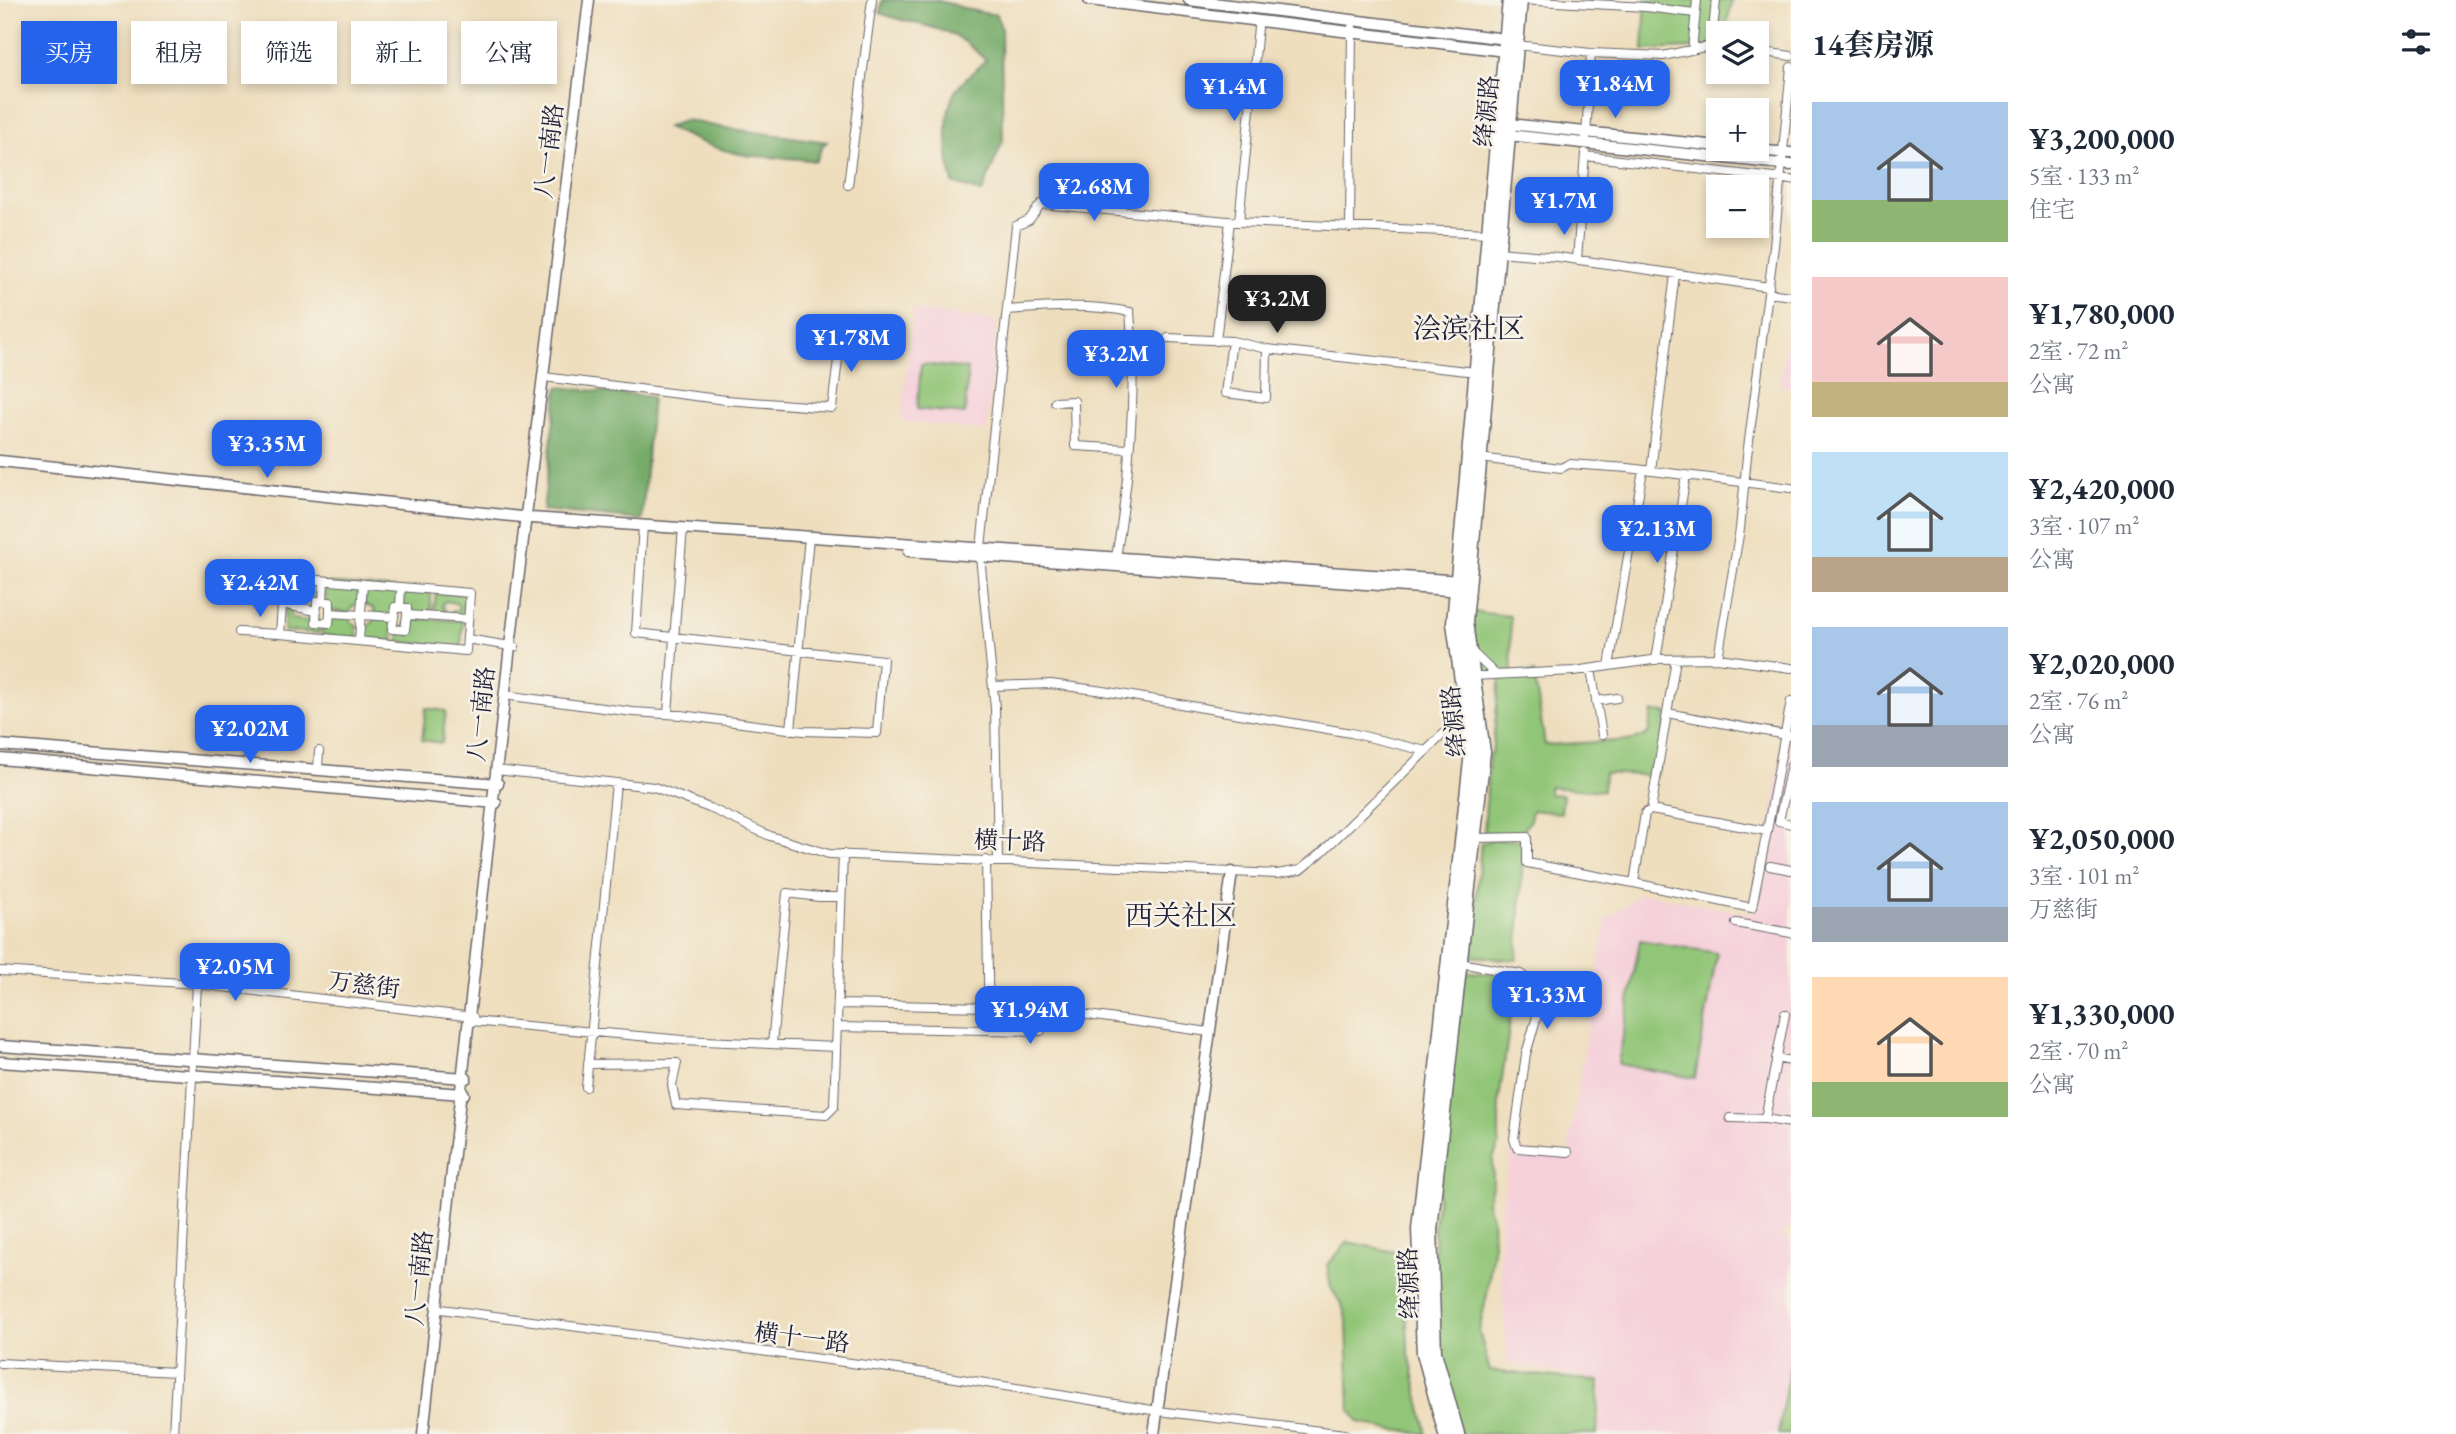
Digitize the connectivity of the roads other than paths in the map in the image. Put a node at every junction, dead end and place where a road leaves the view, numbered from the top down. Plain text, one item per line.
1 (589, 0) edge
2 (594, 0) edge
3 (872, 0) edge
4 (1089, 0) edge
5 (1189, 0) edge
6 (1510, 0) edge
7 (1520, 0) edge
8 (1697, 0) edge
9 (1716, 0) edge
10 (1258, 4) edge
11 (1695, 13) junction
12 (1352, 20) junction
13 (1716, 21) edge
14 (1257, 25) junction
15 (1352, 32) junction
16 (1509, 45) junction
17 (1706, 48) edge
18 (1692, 50) junction
19 (1591, 53) junction
20 (1769, 53) edge
21 (1791, 56) edge
22 (1791, 67) edge
23 (1508, 129) junction
24 (1586, 144) junction
25 (1706, 146) edge
26 (1769, 155) edge
27 (1787, 159) edge
28 (1781, 180) junction
29 (1791, 180) edge
30 (848, 185) dead end
31 (1234, 221) junction
32 (1350, 228) junction
33 (1489, 233) junction
34 (1498, 252) junction
35 (1577, 260) junction
36 (1675, 274) junction
37 (1769, 290) junction
38 (1791, 296) edge
39 (1008, 310) junction
40 (841, 336) dead end
41 (1168, 338) dead end
42 (1216, 341) junction
43 (1232, 341) junction
44 (1267, 349) junction
45 (1476, 372) junction
46 (546, 378) junction
47 (1055, 402) dead end
48 (1128, 449) junction
49 (1479, 458) junction
50 (0, 461) edge
51 (0, 468) edge
52 (1647, 471) junction
53 (1686, 475) junction
54 (1744, 482) junction
55 (1791, 488) edge
56 (529, 520) junction
57 (643, 528) junction
58 (683, 531) junction
59 (808, 540) junction
60 (980, 552) junction
61 (1115, 562) junction
62 (248, 573) dead end
63 (285, 577) junction
64 (324, 581) junction
65 (363, 584) junction
66 (1463, 586) junction
67 (401, 587) junction
68 (323, 601) junction
69 (282, 604) junction
70 (400, 608) junction
71 (316, 611) junction
72 (330, 613) junction
73 (362, 615) junction
74 (407, 615) junction
75 (394, 617) junction
76 (468, 620) junction
77 (321, 622) junction
78 (398, 629) junction
79 (239, 632) dead end
80 (280, 634) junction
81 (467, 636) junction
82 (674, 637) junction
83 (320, 638) junction
84 (359, 641) junction
85 (397, 645) junction
86 (513, 646) junction
87 (1468, 648) junction
88 (799, 651) junction
89 (1718, 658) junction
90 (1676, 659) junction
91 (1656, 660) junction
92 (1609, 666) junction
93 (1791, 668) edge
94 (1591, 669) junction
95 (1496, 675) junction
96 (1472, 676) junction
97 (993, 686) junction
98 (507, 696) junction
99 (1617, 698) dead end
100 (1596, 701) junction
101 (1791, 701) edge
102 (1466, 711) junction
103 (667, 713) junction
104 (1667, 713) junction
105 (791, 730) junction
106 (1602, 735) dead end
107 (1788, 735) edge
108 (0, 745) edge
109 (319, 751) dead end
110 (1426, 751) junction
111 (0, 759) edge
112 (1791, 765) edge
113 (318, 770) junction
114 (498, 770) junction
115 (615, 783) junction
116 (497, 784) junction
117 (1789, 786) edge
118 (494, 803) junction
119 (1651, 810) junction
120 (1791, 824) edge
121 (1767, 831) junction
122 (1474, 838) junction
123 (843, 854) junction
124 (986, 860) junction
125 (998, 860) junction
126 (1770, 866) dead end
127 (1791, 869) edge
128 (1232, 872) junction
129 (1634, 883) junction
130 (841, 897) junction
131 (1736, 923) dead end
132 (1791, 933) edge
133 (1460, 963) junction
134 (0, 971) edge
135 (197, 984) junction
136 (838, 1004) junction
137 (987, 1007) junction
138 (1038, 1008) junction
139 (1785, 1014) dead end
140 (471, 1018) junction
141 (837, 1027) junction
142 (989, 1030) junction
143 (592, 1032) junction
144 (1209, 1032) junction
145 (772, 1044) junction
146 (0, 1046) edge
147 (836, 1047) junction
148 (1776, 1058) junction
149 (192, 1059) junction
150 (1791, 1061) edge
151 (0, 1062) edge
152 (588, 1064) junction
153 (192, 1075) junction
154 (464, 1078) junction
155 (586, 1087) dead end
156 (463, 1094) junction
157 (1730, 1118) dead end
158 (1765, 1119) junction
159 (1791, 1123) edge
160 (1568, 1152) dead end
161 (441, 1309) junction
162 (0, 1363) edge
163 (176, 1372) junction
164 (1158, 1411) junction
165 (173, 1434) edge
166 (425, 1434) edge
167 (1154, 1434) edge
168 (1345, 1434) edge
169 (1446, 1434) edge
170 (1457, 1434) edge

1 - 46 main road, 八一南路
2 - 46 main road, 八一南路
3 - 30 street
4 - 14 main road
5 - 10 main road
6 - 16 highway, 绛源路
7 - 11 street
7 - 16 highway, 绛源路
8 - 11 street
9 - 13 street
10 - 12 main road
10 - 14 street
11 - 18 street
12 - 15 street
12 - 16 main road
14 - 15 main road
14 - 31 street
15 - 16 main road
15 - 32 street
16 - 19 street
16 - 23 highway, 绛源路
16 - 33 highway, 绛源路
17 - 18 street
18 - 19 street
19 - 24 street
20 - 21 street
22 - 27 street
23 - 24 main road
23 - 34 highway, 绛源路
24 - 25 main road
24 - 27 main road
24 - 28 street
24 - 35 street
26 - 27 main road
27 - 28 street
28 - 29 street
28 - 37 street
31 - 32 street
31 - 39 street
31 - 42 street
32 - 33 street
33 - 45 highway, 绛源路
34 - 35 street
34 - 49 highway, 绛源路
35 - 36 street
36 - 37 street
36 - 52 street
37 - 38 street
37 - 54 street
39 - 48 street
39 - 60 street
40 - 46 street
41 - 42 street
42 - 43 street
43 - 44 street
43 - 44 street
44 - 45 street
45 - 66 highway, 绛源路
46 - 56 main road, 八一南路
47 - 48 street
48 - 61 street
49 - 52 street
49 - 66 highway, 绛源路
50 - 56 main road
51 - 56 main road
52 - 53 street
52 - 92 street
53 - 54 street
53 - 91 street
54 - 55 street
54 - 89 street
56 - 57 main road
56 - 86 main road, 八一南路
57 - 58 main road
57 - 82 street
58 - 59 main road
58 - 82 street
59 - 60 main road
59 - 88 street
60 - 61 main road
60 - 97 street
61 - 66 main road
62 - 63 street
63 - 64 street
63 - 69 street
64 - 65 street
64 - 68 street
65 - 67 street
65 - 73 street
66 - 87 highway, 绛源路
66 - 102 highway, 绛源路
67 - 70 street
67 - 76 street
68 - 71 street
68 - 72 street
69 - 71 street
69 - 80 street
70 - 74 street
70 - 75 street
71 - 77 street
72 - 73 street
72 - 77 street
73 - 75 street
73 - 84 street
74 - 76 street
74 - 78 street
75 - 78 street
76 - 81 street
77 - 83 street
78 - 85 street
79 - 80 street
80 - 83 street
81 - 85 street
81 - 86 street
82 - 88 street
82 - 103 street
83 - 84 street
84 - 85 street
86 - 98 main road, 八一南路
87 - 95 street
87 - 96 highway, 绛源路
88 - 105 street
88 - 105 street
89 - 90 street
89 - 93 street
90 - 91 street
90 - 104 street
91 - 92 street
92 - 94 street
94 - 95 street
94 - 100 street
95 - 96 street
96 - 122 highway, 绛源路
97 - 110 street
97 - 125 street
98 - 103 street
98 - 114 main road, 八一南路
99 - 100 street
100 - 106 street
101 - 107 street
102 - 110 street, 横十路
102 - 169 highway, 绛源路
103 - 105 street
104 - 107 street
104 - 119 street
107 - 121 street
108 - 113 main road
109 - 113 street
110 - 128 street, 横十路
111 - 118 main road
112 - 117 street
113 - 116 main road
114 - 115 street, 横十路
114 - 116 main road, 八一南路
115 - 123 street, 横十路
115 - 143 street
116 - 118 main road, 八一南路
117 - 120 street
118 - 140 main road, 八一南路
119 - 121 street
119 - 129 street
121 - 129 street
122 - 129 street
122 - 133 highway, 绛源路
123 - 124 street, 横十路
123 - 130 street
124 - 125 street, 横十路
124 - 137 street
125 - 128 street, 横十路
126 - 127 street
128 - 144 main road
130 - 136 street
130 - 145 street
131 - 132 street
133 - 160 street
133 - 170 highway, 绛源路
134 - 135 street, 万慈街
135 - 140 street, 万慈街
135 - 149 street
136 - 137 street
136 - 141 street
137 - 138 street
137 - 142 street
138 - 142 street
138 - 144 street
139 - 148 street
140 - 143 street, 万慈街
140 - 154 main road, 八一南路
141 - 142 street
141 - 147 street
143 - 145 street, 万慈街
143 - 152 street
144 - 164 main road
145 - 147 street, 万慈街
146 - 149 main road
147 - 152 street
148 - 150 street
148 - 158 street
149 - 153 street
149 - 154 main road
151 - 153 main road
152 - 155 street
153 - 156 main road
153 - 163 street
154 - 156 main road, 八一南路
156 - 161 main road, 八一南路
156 - 166 main road, 八一南路
157 - 158 street
158 - 159 street
161 - 164 street, 横十一路
161 - 166 main road, 八一南路
162 - 163 street
163 - 165 street
164 - 167 main road
164 - 168 street, 横十一路

